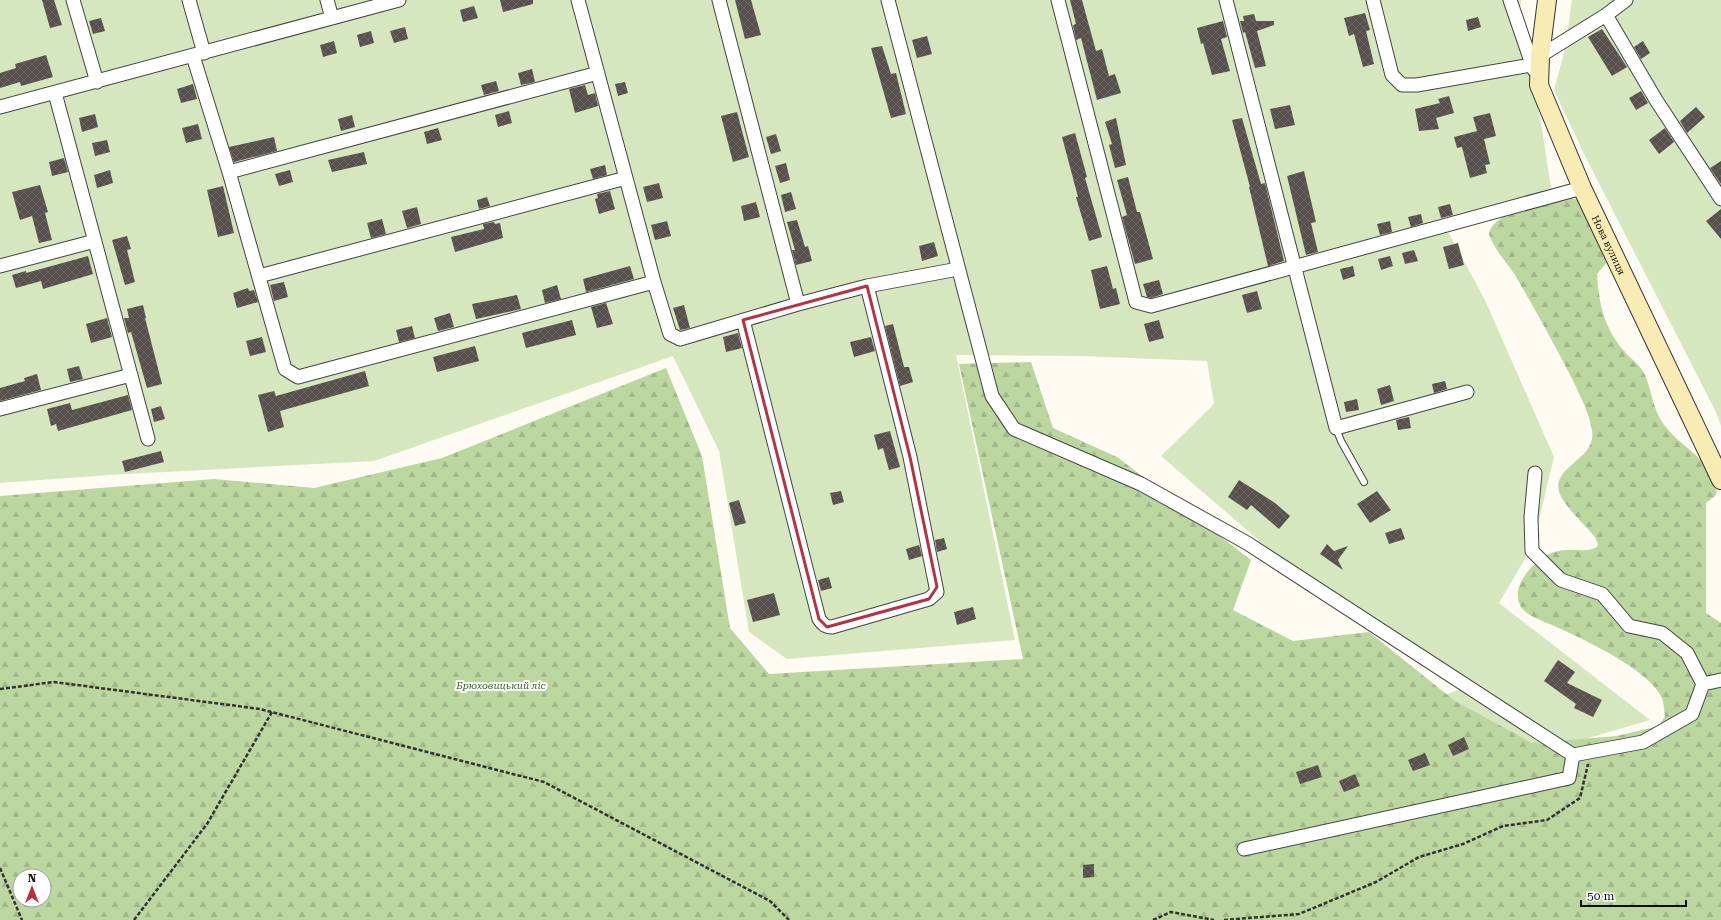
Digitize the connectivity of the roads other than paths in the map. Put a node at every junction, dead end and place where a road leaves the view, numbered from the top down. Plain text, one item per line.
1 (73, 0) edge
2 (189, 0) edge
3 (327, 0) edge
4 (399, 0) edge
5 (578, 0) edge
6 (719, 0) edge
7 (888, 0) edge
8 (1058, 0) edge
9 (1226, 0) edge
10 (1373, 0) edge
11 (1510, 0) edge
12 (1547, 0) edge
13 (1626, 0) edge
14 (1606, 16) junction
15 (332, 18) junction
16 (198, 54) junction
17 (1536, 60) junction
18 (598, 73) junction
19 (97, 82) junction
20 (55, 92) junction
21 (0, 107) edge
22 (229, 172) junction
23 (626, 178) junction
24 (1582, 188) junction
25 (1721, 199) edge
26 (95, 241) junction
27 (1294, 265) junction
28 (0, 266) edge
29 (958, 269) junction
30 (259, 276) junction
31 (654, 282) junction
32 (867, 286) junction
33 (798, 304) junction
34 (743, 320) junction
35 (131, 375) junction
36 (1467, 392) dead end
37 (0, 409) edge
38 (1336, 428) junction
39 (148, 439) dead end
40 (1535, 473) dead end
41 (1721, 480) edge
42 (1364, 482) dead end
43 (1721, 680) edge
44 (1703, 684) junction
45 (1573, 755) junction
46 (1244, 849) dead end

1 - 19 street
2 - 16 street
3 - 15 street
4 - 15 street
5 - 18 street
6 - 33 street
7 - 29 street
8 - 27 street
9 - 27 street
10 - 17 street
11 - 17 street
12 - 17 street, Нова вулиця
13 - 14 street
14 - 17 street
14 - 25 street
15 - 16 street
16 - 19 street
16 - 22 street
17 - 24 street, Нова вулиця
18 - 22 street
18 - 23 street
19 - 20 street
20 - 21 street
20 - 26 street
22 - 30 street
23 - 30 street
23 - 31 street
24 - 27 street
24 - 41 street, Нова вулиця
26 - 28 street
26 - 35 street
27 - 38 street
29 - 32 street
29 - 45 street
30 - 31 street
31 - 34 street
32 - 33 street
32 - 34 street
33 - 34 street
35 - 37 street
35 - 39 street
36 - 38 street
38 - 42 lane
40 - 44 street
43 - 44 street
44 - 45 street
45 - 46 street

